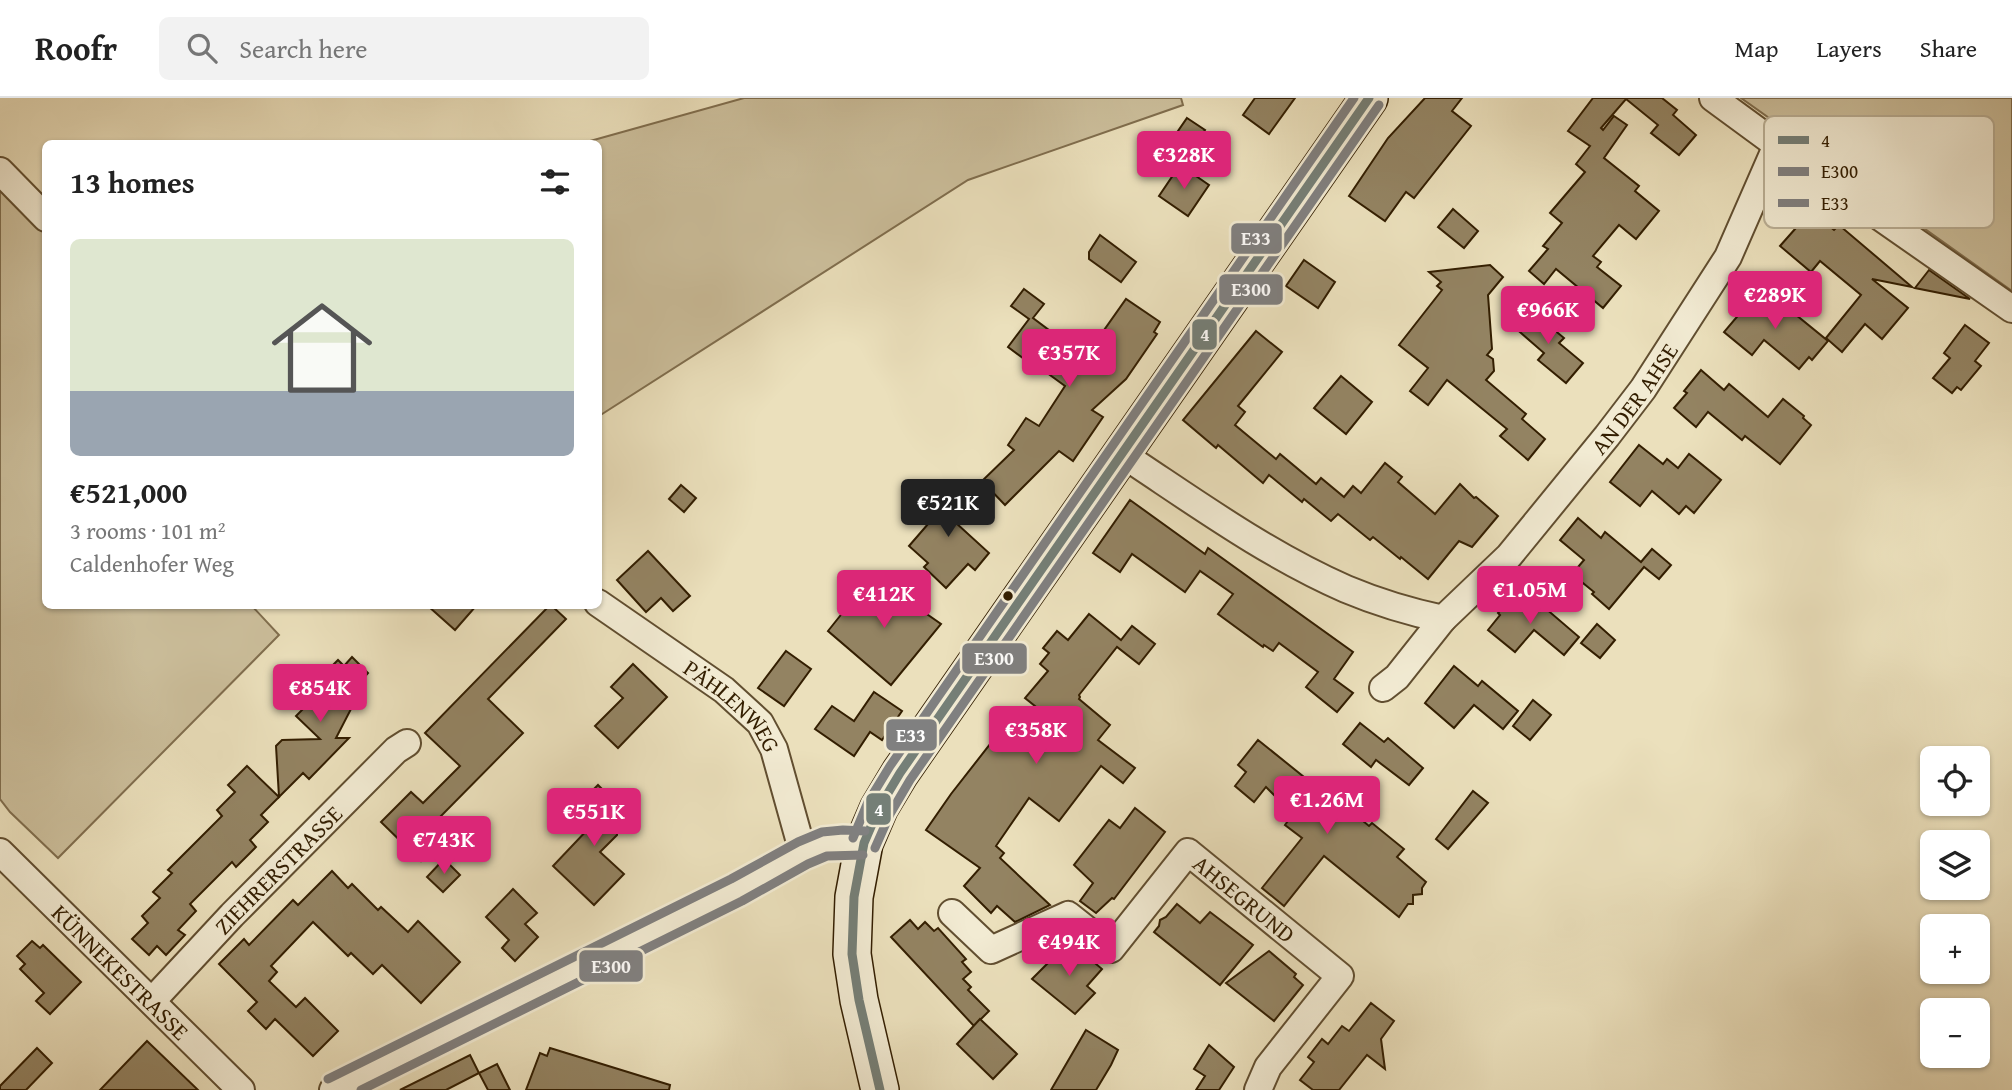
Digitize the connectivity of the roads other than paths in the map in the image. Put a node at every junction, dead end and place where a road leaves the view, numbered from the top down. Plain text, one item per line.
1 (1369, 98) edge
2 (1713, 98) edge
3 (1764, 135) edge
4 (0, 171) edge
5 (1764, 175) edge
6 (42, 214) edge
7 (1896, 228) edge
8 (2012, 309) edge
9 (1122, 454) junction
10 (602, 606) edge
11 (1443, 620) junction
12 (1383, 688) dead end
13 (407, 743) dead end
14 (864, 843) junction
15 (0, 852) edge
16 (803, 853) junction
17 (952, 913) dead end
18 (152, 1001) junction
19 (241, 1090) edge
20 (333, 1090) edge
21 (880, 1090) edge
22 (1258, 1090) edge

1 - 9 main road
2 - 3 street
4 - 6 street
5 - 11 street, AN DER AHSE
7 - 8 street
9 - 11 street
9 - 14 main road
10 - 16 street, PÄHLENWEG
11 - 12 street, AN DER AHSE
13 - 18 street, ZIEHRERSTRASSE
14 - 16 street
14 - 21 main road
15 - 18 street, KÜNNEKESTRASSE
16 - 20 street
17 - 22 street, AHSEGRUND
18 - 19 street, KÜNNEKESTRASSE

